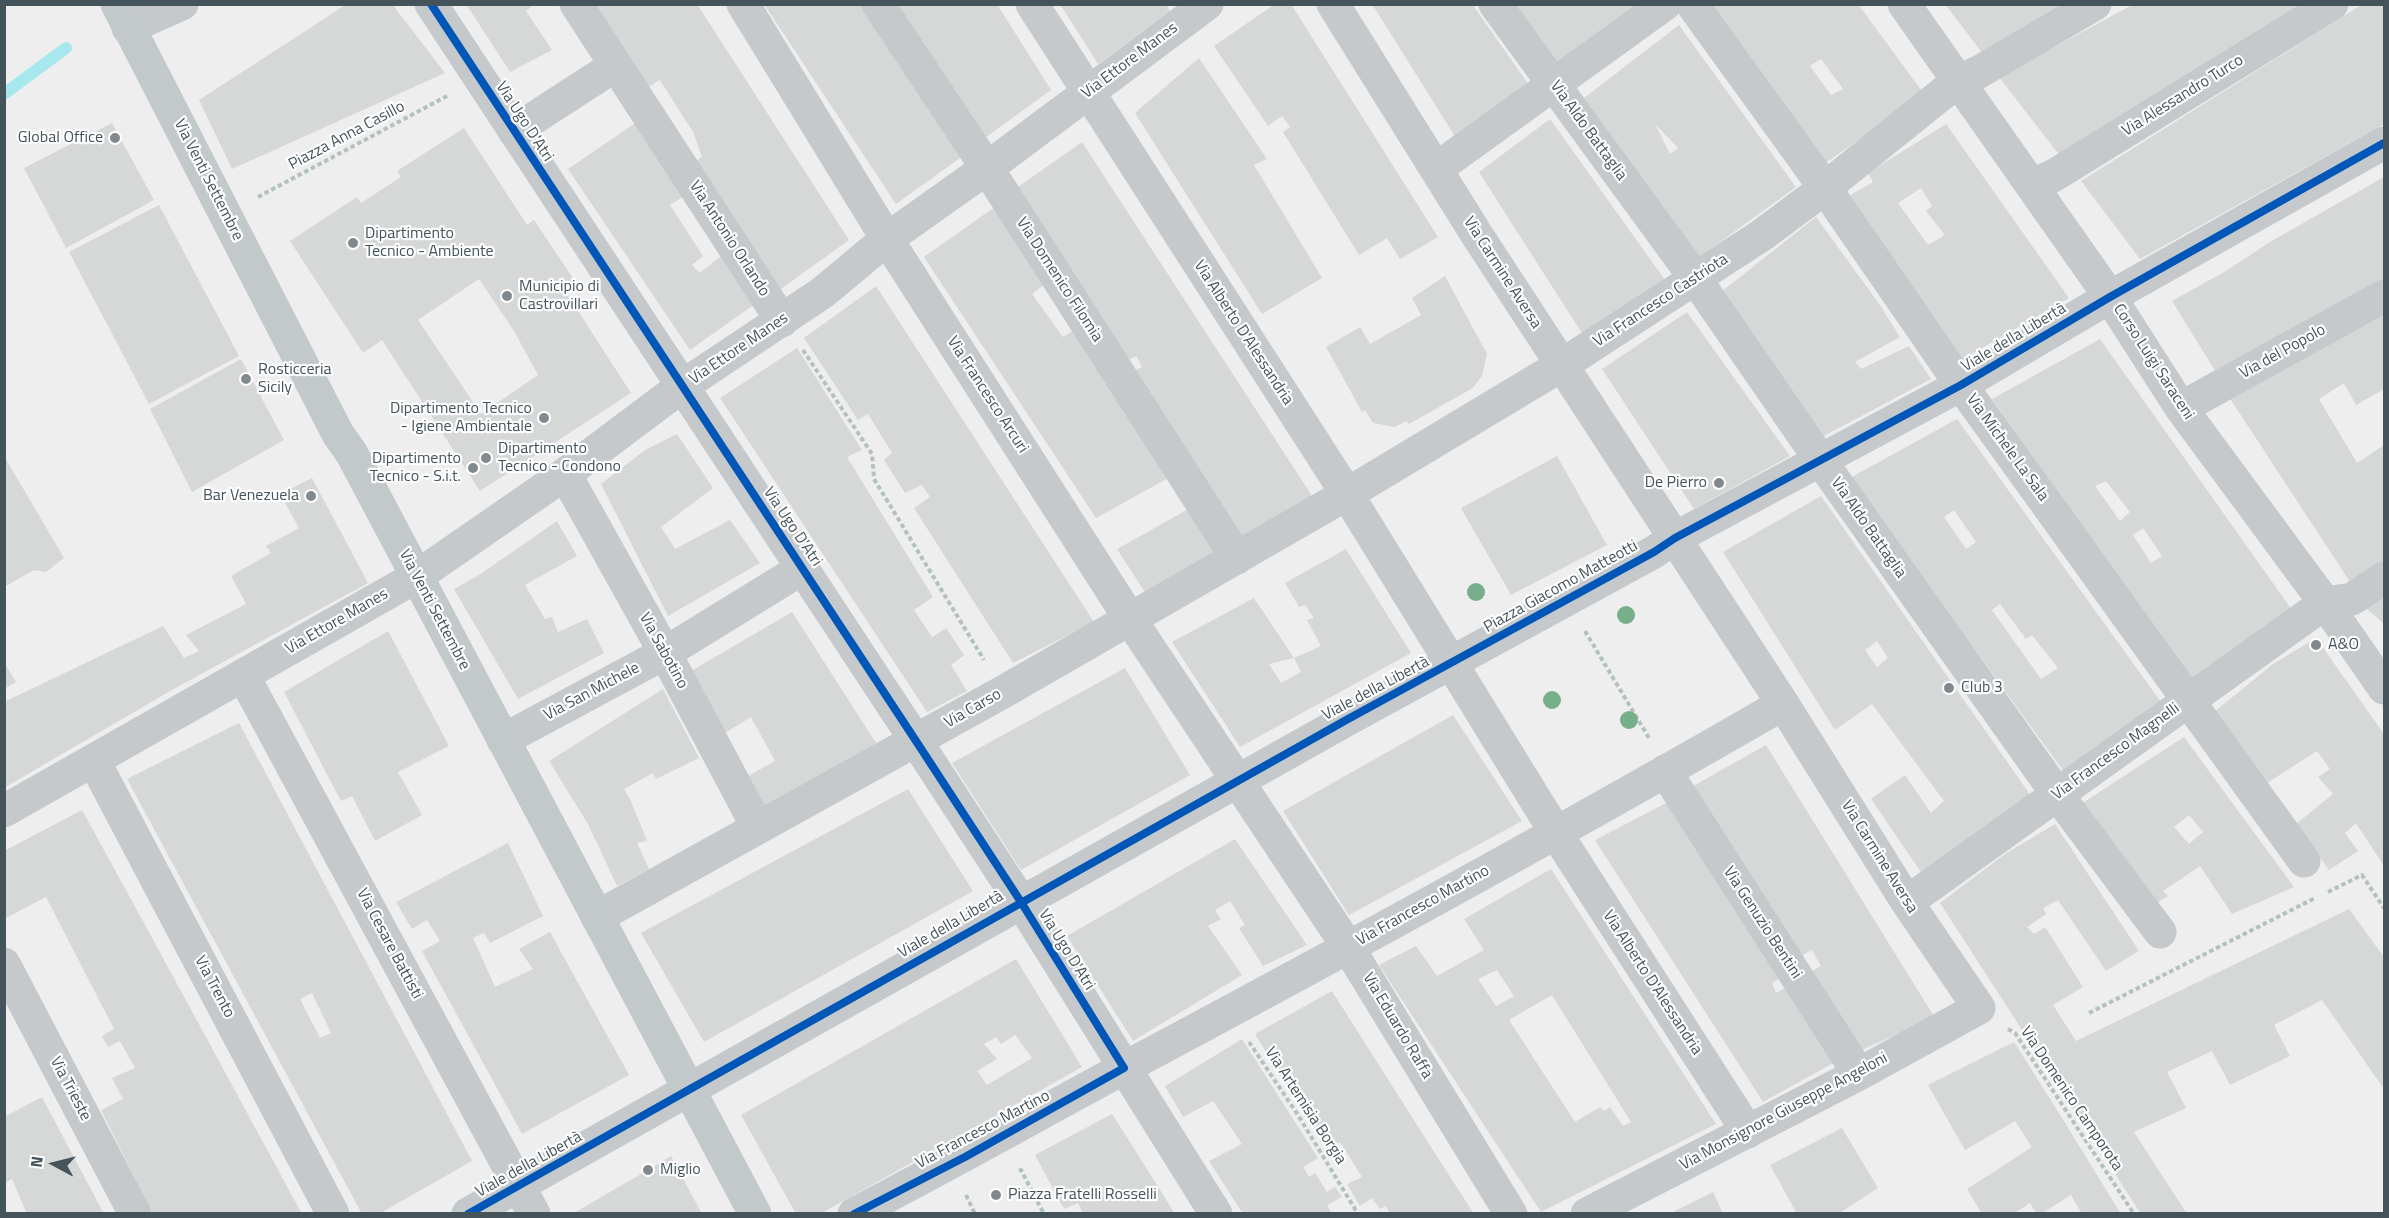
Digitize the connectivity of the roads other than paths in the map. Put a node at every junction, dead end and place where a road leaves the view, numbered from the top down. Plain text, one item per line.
1 (182, 4) edge
2 (431, 4) edge
3 (576, 4) edge
4 (743, 4) edge
5 (879, 4) edge
6 (1032, 4) edge
7 (1334, 4) edge
8 (1495, 4) edge
9 (1665, 4) edge
10 (1692, 4) edge
11 (1904, 4) edge
12 (2095, 4) edge
13 (2332, 4) edge
14 (1191, 9) edge
15 (123, 16) edge
16 (616, 65) junction
17 (1958, 81) junction
18 (1553, 84) junction
19 (1088, 92) junction
20 (514, 131) junction
21 (2385, 143) edge
22 (987, 168) junction
23 (1436, 169) junction
24 (2032, 185) junction
25 (1825, 188) junction
26 (887, 239) junction
27 (1695, 278) junction
28 (2385, 296) edge
29 (2110, 297) junction
30 (782, 321) junction
31 (1562, 366) junction
32 (1961, 385) junction
33 (681, 387) junction
34 (2181, 408) junction
35 (1821, 461) junction
36 (565, 474) junction
37 (1347, 494) junction
38 (1664, 545) junction
39 (1237, 558) junction
40 (803, 568) junction
41 (416, 577) junction
42 (2385, 578) edge
43 (2325, 603) junction
44 (1130, 619) junction
45 (1481, 646) joint
46 (665, 653) junction
47 (1452, 664) junction
48 (243, 675) junction
49 (2385, 688) edge
50 (2188, 700) junction
51 (1783, 704) junction
52 (503, 740) junction
53 (916, 741) junction
54 (94, 761) junction
55 (1665, 771) junction
56 (1239, 781) junction
57 (2057, 794) junction
58 (4, 811) edge
59 (1568, 826) junction
60 (758, 828) junction
61 (2304, 861) dead end
62 (1021, 902) junction
63 (1907, 902) junction
64 (597, 917) junction
65 (2160, 932) dead end
66 (1348, 947) junction
67 (4, 964) edge
68 (1978, 1008) joint
69 (1124, 1068) junction
70 (1859, 1074) junction
71 (688, 1090) junction
72 (1748, 1132) junction
73 (527, 1200) edge
74 (135, 1214) edge
75 (333, 1214) edge
76 (468, 1214) edge
77 (755, 1214) edge
78 (854, 1214) edge
79 (1216, 1214) edge
80 (1511, 1214) edge
81 (1587, 1214) edge

1 - 15 street
2 - 20 street, Via Ugo D'Atri
3 - 16 street, Via Antonio Orlando
4 - 26 street, Via Francesco Arcuri
5 - 22 street, Via Domenico Filomia
6 - 19 street, Via Alberto D'Alessandria
7 - 23 street, Via Carmine Aversa
8 - 18 street, Via Aldo Battaglia
9 - 18 street
10 - 25 street, Via Michele La Sala
11 - 17 street, Corso Luigi Saraceni
12 - 17 street, Via Francesco Castriota
13 - 24 street, Via Alessandro Turco
14 - 19 street, Via Ettore Manes
15 - 41 main road, Via Venti Settembre
16 - 20 street
16 - 30 street, Via Antonio Orlando
17 - 24 street, Corso Luigi Saraceni
17 - 25 street, Via Francesco Castriota
18 - 23 street
18 - 27 street, Via Aldo Battaglia
19 - 22 street, Via Ettore Manes
19 - 37 street, Via Alberto D'Alessandria
20 - 33 street, Via Ugo D'Atri
21 - 29 street, Viale della Libertà
22 - 26 street, Via Ettore Manes
22 - 39 street, Via Domenico Filomia
23 - 31 street, Via Carmine Aversa
24 - 29 street, Corso Luigi Saraceni
25 - 27 street, Via Francesco Castriota
25 - 32 street, Via Michele La Sala
26 - 30 street, Via Ettore Manes
26 - 44 street, Via Francesco Arcuri
27 - 31 street, Via Francesco Castriota
27 - 35 street, Via Aldo Battaglia
28 - 34 street, Via del Popolo
29 - 32 street, Viale della Libertà
29 - 34 street, Corso Luigi Saraceni
30 - 33 street, Via Ettore Manes
31 - 37 street, Via Francesco Castriota
31 - 38 street, Via Carmine Aversa
32 - 35 street, Viale della Libertà
32 - 50 street, Via Michele La Sala
33 - 36 street, Via Ettore Manes
33 - 40 street, Via Ugo D'Atri
34 - 43 street, Corso Luigi Saraceni
35 - 38 street, Viale della Libertà
35 - 57 street, Via Aldo Battaglia
36 - 41 street, Via Ettore Manes
36 - 46 street, Via Sabotino
37 - 39 street, Via Carso
37 - 47 street, Via Alberto D'Alessandria
38 - 45 street, Piazza Giacomo Matteotti
38 - 51 street
39 - 44 street, Via Carso
40 - 46 street, Via San Michele
40 - 53 street, Via Ugo D'Atri
41 - 48 street, Via Ettore Manes
41 - 52 main road, Via Venti Settembre
42 - 43 street
43 - 49 street, Corso Luigi Saraceni
43 - 50 street, Via Francesco Magnelli
44 - 53 street, Via Carso
44 - 56 street, Via Francesco Arcuri
45 - 47 street, Viale della Libertà
46 - 52 street, Via San Michele
46 - 60 street, Via Sabotino
47 - 56 street, Viale della Libertà
47 - 59 street
48 - 54 street, Via Ettore Manes
48 - 73 street, Via Cesare Battisti
50 - 57 street, Via Francesco Magnelli
50 - 61 street, Via Michele La Sala
51 - 55 street
51 - 63 street, Via Carmine Aversa
52 - 64 main road, Via Venti Settembre
53 - 60 street, Via Carso
53 - 62 street, Via Ugo D'Atri
54 - 58 street, Via Ettore Manes
54 - 75 street, Via Trento
55 - 59 street
55 - 70 street, Via Genuzio Bentini
56 - 62 street, Viale della Libertà
56 - 66 street, Via Eduardo Raffa
57 - 63 street, Via Francesco Magnelli
57 - 65 street, Via Aldo Battaglia
59 - 66 street, Via Francesco Martino
59 - 72 street, Via Alberto D'Alessandria
60 - 64 street, Via Carso
62 - 69 street, Via Ugo D'Atri
62 - 71 street, Viale della Libertà
63 - 68 street, Via Carmine Aversa
64 - 71 main road, Via Venti Settembre
66 - 69 street, Via Francesco Martino
66 - 80 street, Via Eduardo Raffa
67 - 74 street, Via Trieste
68 - 70 street, Via Monsignore Giuseppe Angeloni
69 - 78 street, Via Francesco Martino
69 - 79 street, Via Ugo D'Atri
70 - 72 street, Via Monsignore Giuseppe Angeloni
71 - 73 street, Viale della Libertà
71 - 77 main road, Via Venti Settembre
72 - 81 street, Via Monsignore Giuseppe Angeloni
73 - 76 street, Viale della Libertà

